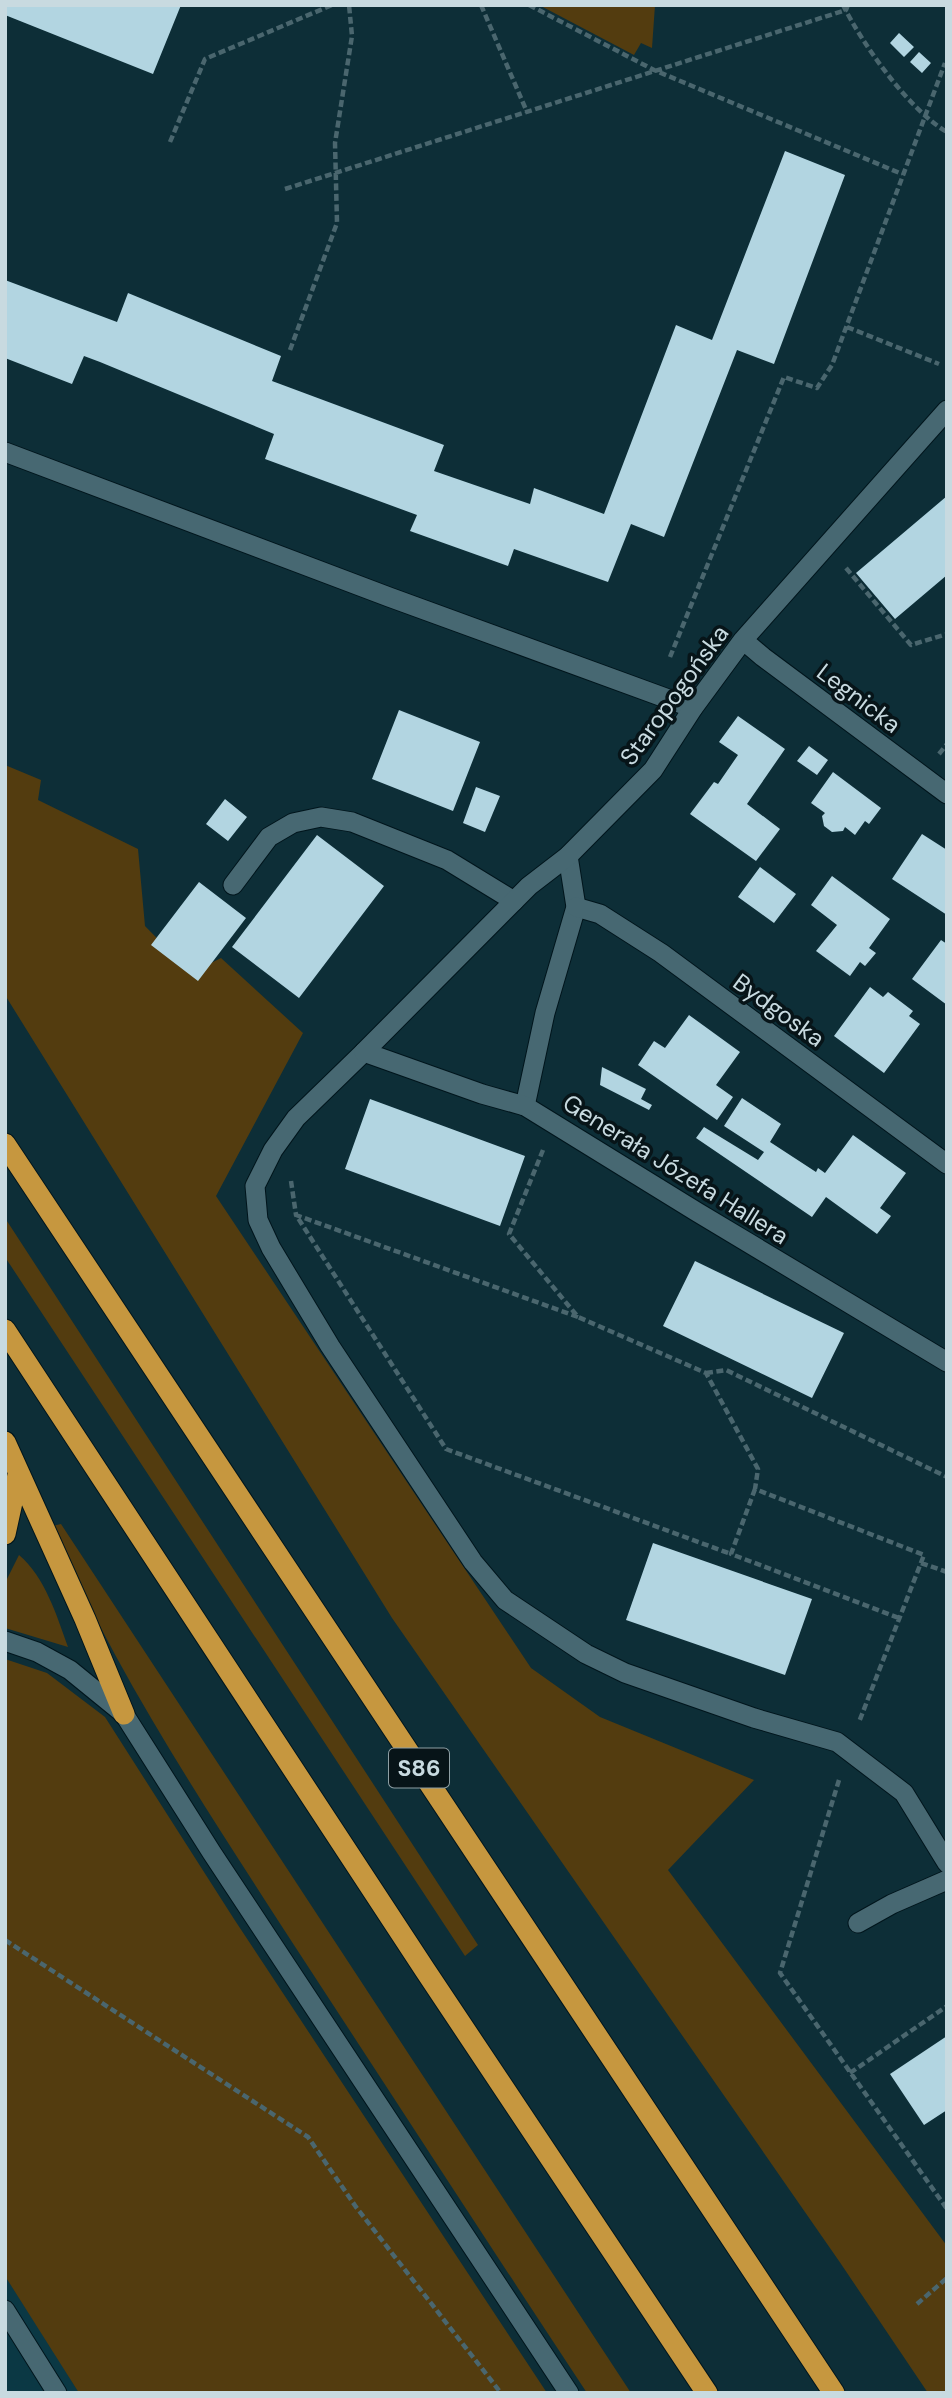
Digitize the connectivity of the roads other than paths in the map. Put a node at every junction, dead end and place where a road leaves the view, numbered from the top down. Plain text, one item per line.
1 (947, 410) edge
2 (5, 452) edge
3 (743, 640) junction
4 (693, 708) junction
5 (947, 794) edge
6 (568, 856) junction
7 (233, 886) dead end
8 (514, 901) junction
9 (576, 907) junction
10 (364, 1052) junction
11 (525, 1106) junction
12 (5, 1144) edge
13 (947, 1164) edge
14 (5, 1330) edge
15 (947, 1362) edge
16 (5, 1442) edge
17 (18, 1475) junction
18 (5, 1534) edge
19 (5, 1641) edge
20 (124, 1713) junction
21 (947, 1863) edge
22 (947, 1880) edge
23 (858, 1923) dead end
24 (5, 2310) edge
25 (57, 2393) edge
26 (569, 2393) edge
27 (707, 2393) edge
28 (834, 2393) edge

1 - 3 street, Staropogońska
2 - 4 street
3 - 4 street, Staropogońska
3 - 5 street, Legnicka
4 - 6 street, Staropogońska
6 - 8 street, Staropogońska
6 - 9 street
7 - 8 street
8 - 10 street, Staropogońska
9 - 11 street
9 - 13 street, Bydgoska
10 - 11 street, Generała Józefa Hallera
10 - 21 street, Staropogońska
11 - 15 street, Generała Józefa Hallera
12 - 28 highway, S86
14 - 27 highway
16 - 17 highway
17 - 18 highway
17 - 20 highway
19 - 20 street
20 - 26 street
22 - 23 street
24 - 25 street

